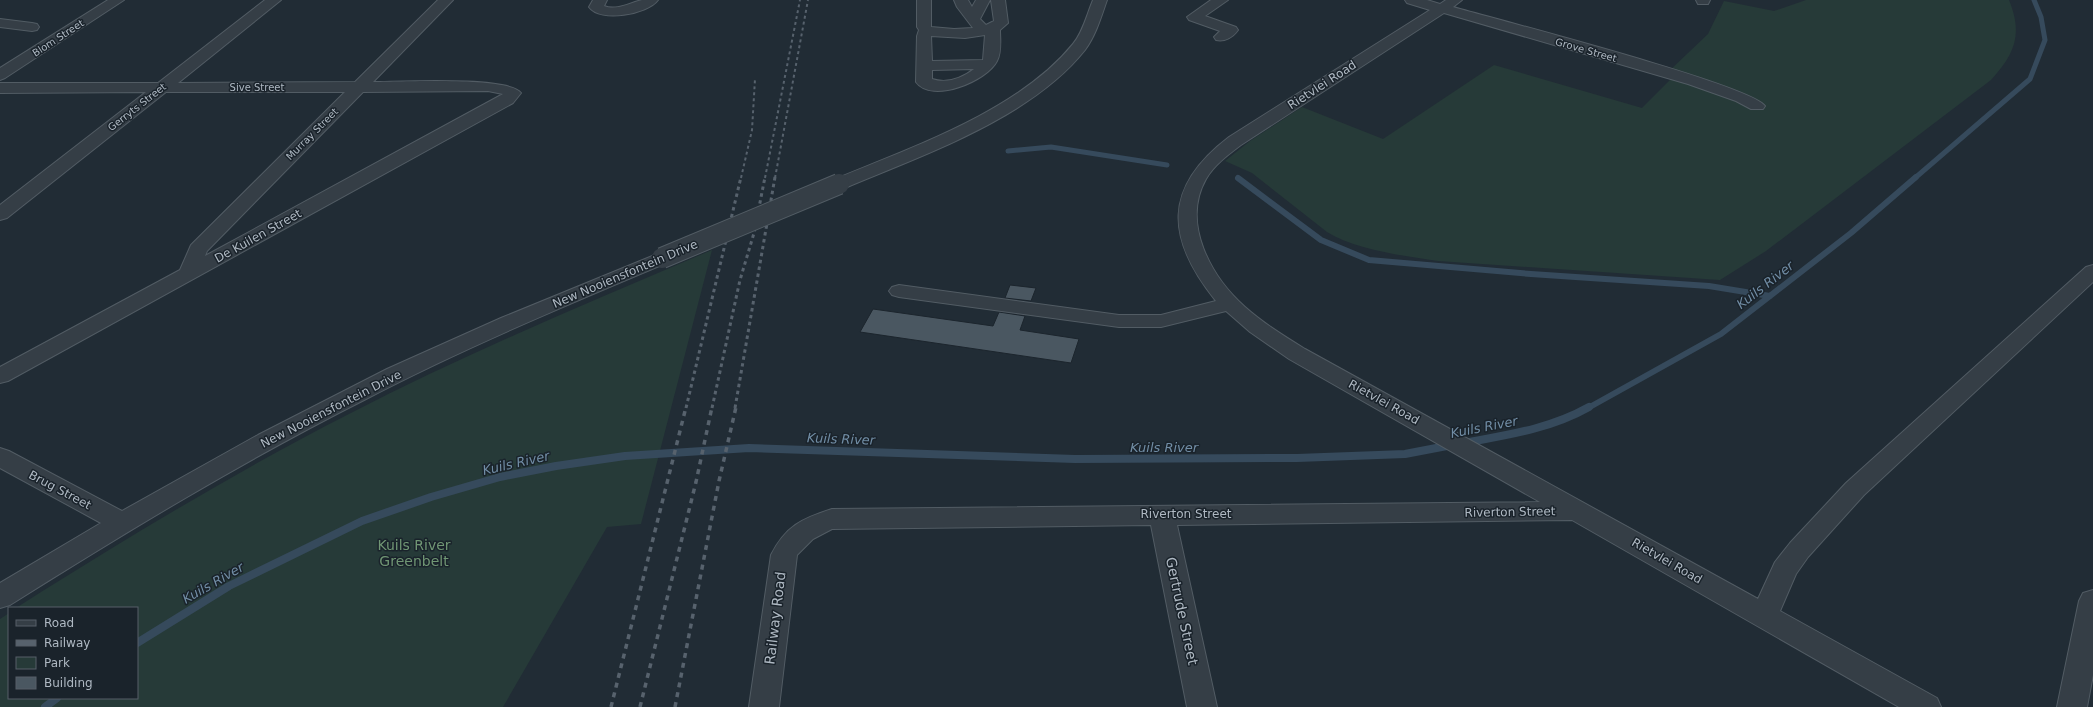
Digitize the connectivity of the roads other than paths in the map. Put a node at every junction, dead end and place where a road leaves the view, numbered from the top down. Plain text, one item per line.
1 (116, 0) edge
2 (274, 0) edge
3 (446, 0) edge
4 (600, 0) edge
5 (651, 0) edge
6 (924, 0) edge
7 (961, 0) edge
8 (983, 0) edge
9 (998, 0) edge
10 (1100, 0) edge
11 (1221, 0) edge
12 (1412, 0) edge
13 (1449, 4) edge
14 (974, 17) junction
15 (0, 23) edge
16 (32, 27) dead end
17 (926, 30) junction
18 (988, 30) junction
19 (1221, 37) dead end
20 (992, 44) junction
21 (924, 47) junction
22 (0, 75) edge
23 (359, 86) junction
24 (162, 87) junction
25 (0, 88) edge
26 (513, 93) joint
27 (1757, 106) dead end
28 (0, 214) edge
29 (2093, 271) edge
30 (188, 274) junction
31 (899, 291) dead end
32 (1230, 304) junction
33 (0, 376) edge
34 (0, 457) edge
35 (1578, 511) junction
36 (1162, 514) junction
37 (121, 522) junction
38 (799, 534) joint
39 (0, 598) edge
40 (2093, 601) edge
41 (1764, 616) junction
42 (764, 707) edge
43 (1202, 707) edge
44 (1926, 707) edge
45 (2072, 707) edge

1 - 22 street, Blom Street
2 - 24 street, Gerryts Street
3 - 23 street, Murray Street
4 - 5 street
6 - 17 street
7 - 14 street
8 - 14 street
9 - 18 street
10 - 37 street, New Nooiensfontein Drive, bridge
11 - 19 street
12 - 13 street, Grove Street
13 - 27 street, Grove Street
13 - 32 street, Rietvlei Road
14 - 18 street
15 - 16 street
17 - 18 street
17 - 21 street
18 - 20 street
20 - 21 street
20 - 21 street
23 - 24 street, Sive Street
23 - 26 street, Sive Street
23 - 30 street, Murray Street
24 - 25 street, Sive Street
24 - 28 street, Gerryts Street
26 - 30 street, De Kuilen Street
29 - 41 street
30 - 33 street, De Kuilen Street
31 - 32 street
32 - 35 street, Rietvlei Road
34 - 37 street, Brug Street
35 - 36 street, Riverton Street
35 - 41 street, Rietvlei Road
36 - 38 street, Riverton Street
36 - 43 street, Gertrude Street
37 - 39 street, New Nooiensfontein Drive
38 - 42 street, Railway Road
40 - 45 street
41 - 44 street, Rietvlei Road

